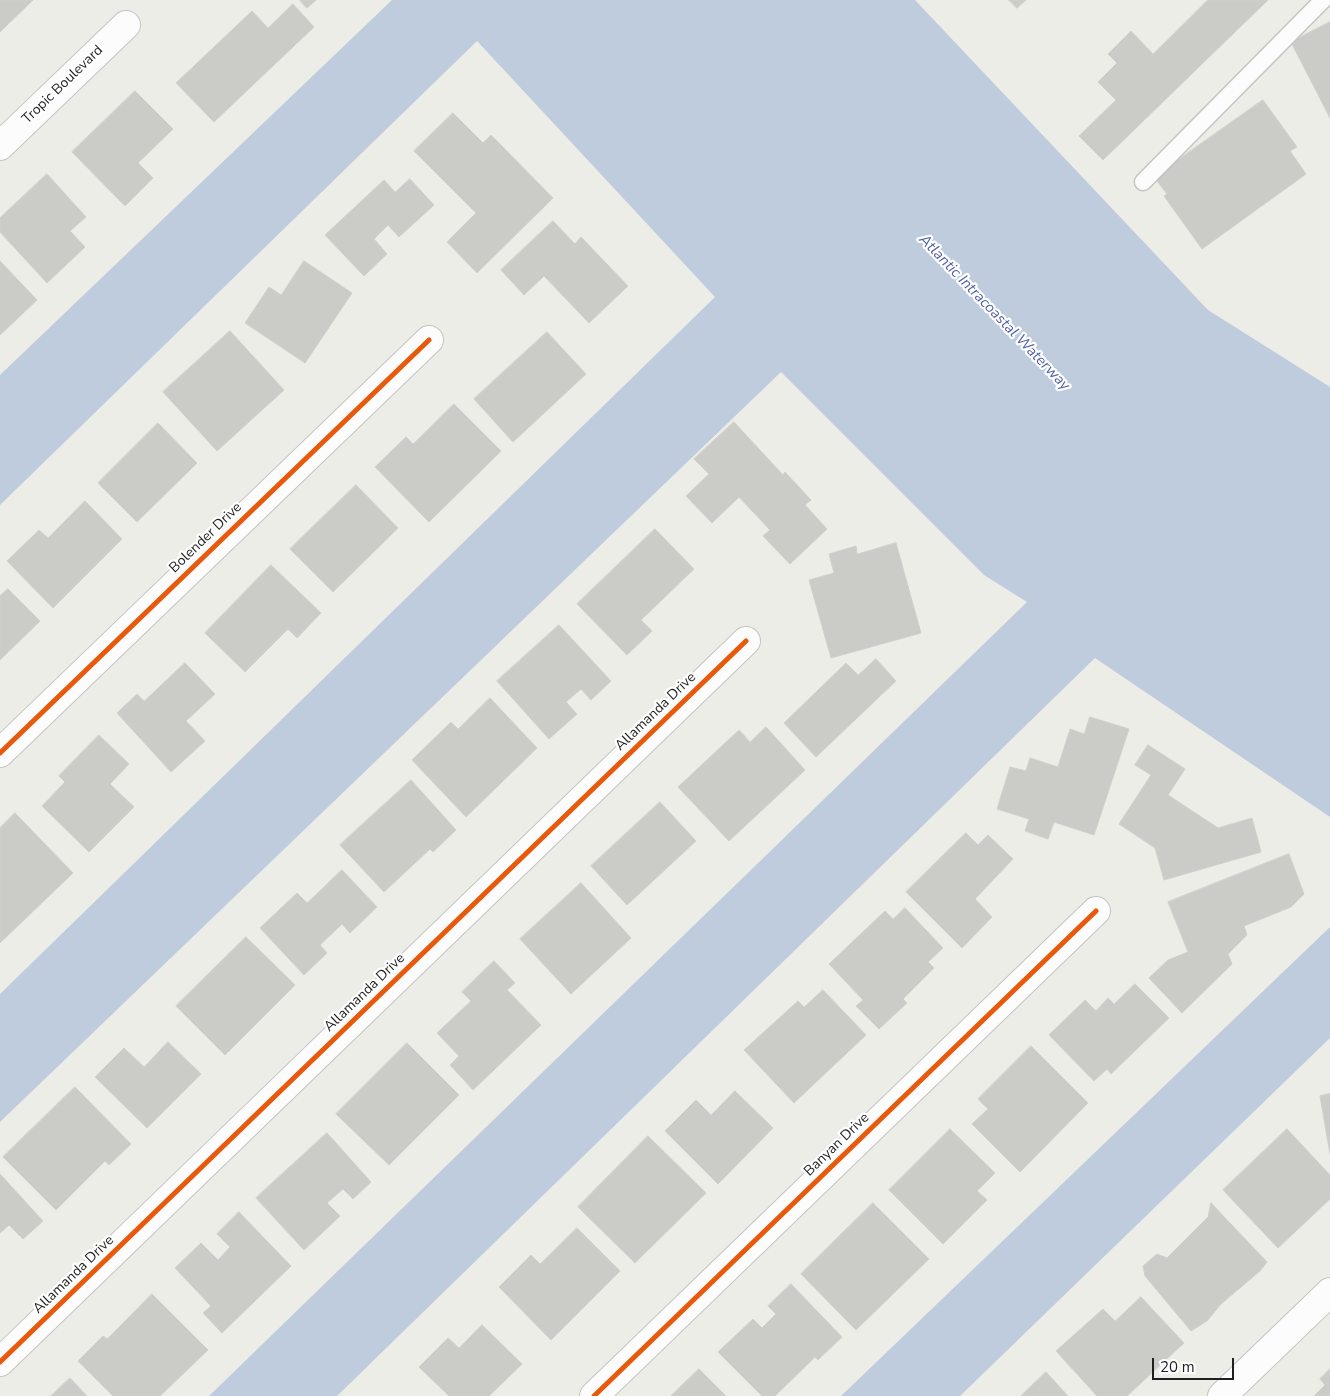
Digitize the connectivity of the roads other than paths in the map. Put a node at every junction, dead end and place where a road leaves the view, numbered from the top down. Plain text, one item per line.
1 (1323, 0) edge
2 (126, 25) dead end
3 (0, 146) edge
4 (1143, 182) dead end
5 (428, 340) dead end
6 (746, 641) dead end
7 (0, 752) edge
8 (1096, 911) dead end
9 (1330, 1292) edge
10 (0, 1362) edge
11 (594, 1396) edge
12 (1222, 1396) edge

1 - 4 lane
2 - 3 street, Tropic Boulevard
5 - 7 street, Bolender Drive
6 - 10 street, Allamanda Drive
8 - 11 street, Banyan Drive
9 - 12 street

